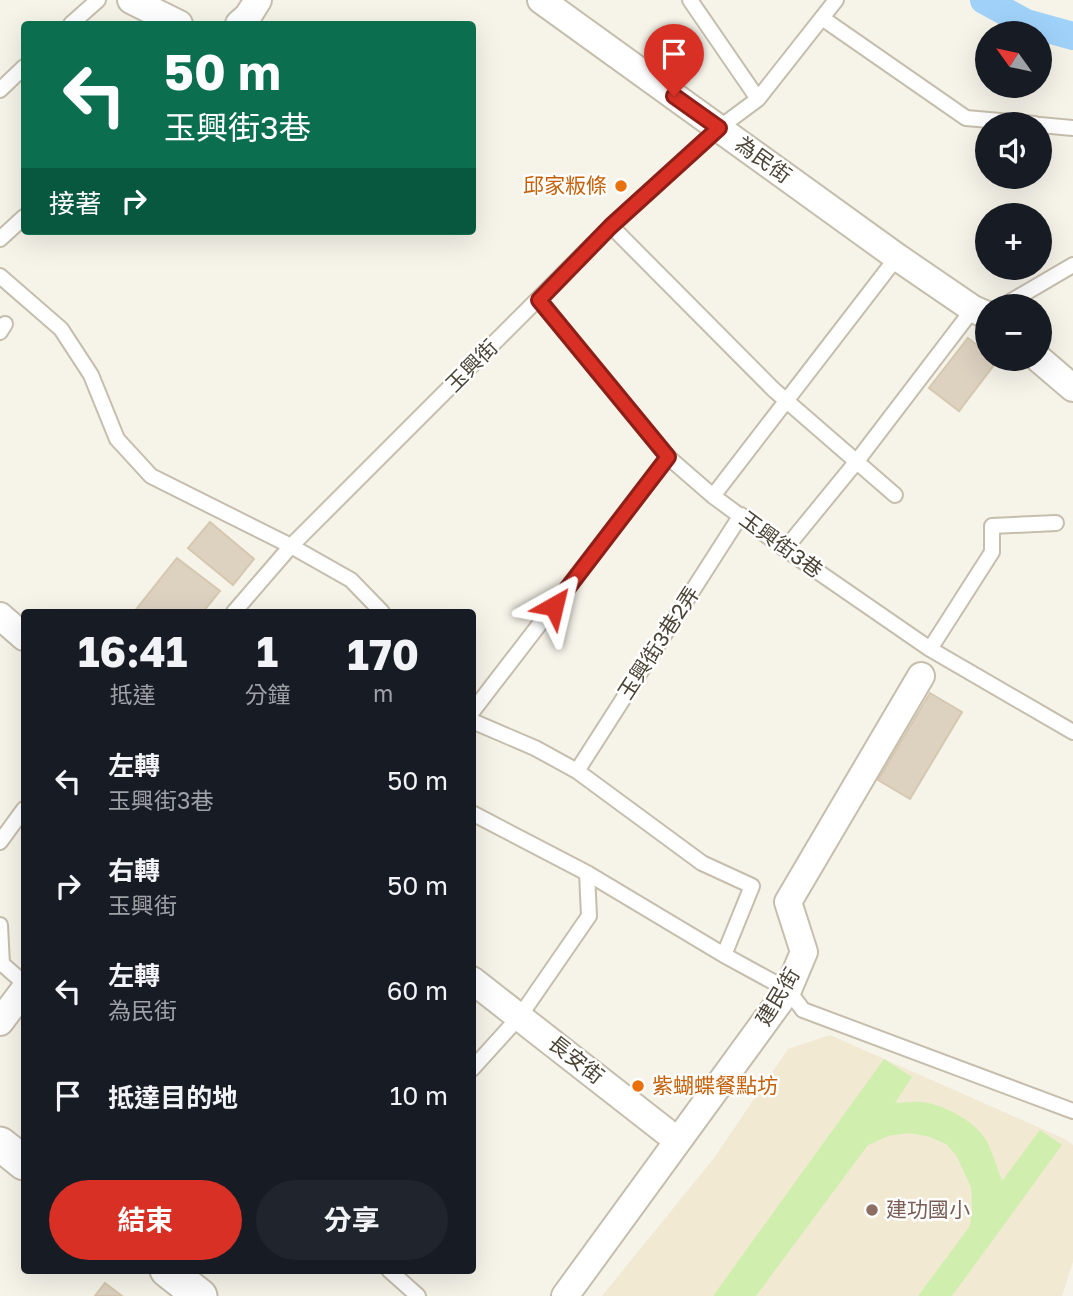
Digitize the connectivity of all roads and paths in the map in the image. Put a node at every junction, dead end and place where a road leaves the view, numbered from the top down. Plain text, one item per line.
1 (98, 0) edge
2 (131, 0) edge
3 (541, 0) edge
4 (690, 0) edge
5 (836, 0) edge
6 (822, 18) junction
7 (74, 21) edge
8 (173, 21) edge
9 (21, 71) edge
10 (0, 90) edge
11 (758, 99) junction
12 (975, 119) edge
13 (1052, 126) edge
14 (719, 128) junction
15 (1073, 128) edge
16 (21, 220) edge
17 (611, 226) junction
18 (0, 239) edge
19 (897, 257) junction
20 (1073, 265) edge
21 (0, 276) edge
22 (1023, 294) edge
23 (539, 300) junction
24 (975, 309) edge
25 (975, 318) edge
26 (1052, 370) edge
27 (1073, 388) edge
28 (786, 401) junction
29 (668, 457) junction
30 (857, 461) junction
31 (713, 495) junction
32 (895, 495) dead end
33 (741, 515) junction
34 (1056, 523) dead end
35 (291, 546) junction
36 (785, 549) junction
37 (237, 609) edge
38 (379, 609) edge
39 (0, 616) edge
40 (21, 634) edge
41 (930, 649) junction
42 (921, 676) dead end
43 (476, 707) edge
44 (476, 723) edge
45 (1073, 732) edge
46 (577, 771) junction
47 (21, 813) edge
48 (476, 815) edge
49 (0, 842) edge
50 (587, 873) junction
51 (0, 925) edge
52 (724, 956) junction
53 (1, 963) edge
54 (21, 980) edge
55 (476, 983) edge
56 (788, 989) junction
57 (21, 994) edge
58 (520, 1016) junction
59 (0, 1022) edge
60 (476, 1065) edge
61 (1073, 1111) edge
62 (678, 1140) junction
63 (0, 1144) edge
64 (21, 1161) edge
65 (172, 1274) edge
66 (393, 1274) edge
67 (200, 1296) edge
68 (418, 1296) edge
69 (565, 1296) edge

1 - 7 lane
2 - 8 street
3 - 14 street, 為民街
4 - 11 lane
5 - 6 lane, 玉興街
6 - 11 lane, 玉興街
6 - 12 lane
9 - 10 lane
11 - 14 lane, 玉興街
13 - 15 lane
14 - 17 lane, 玉興街
14 - 19 street, 為民街
16 - 18 lane
17 - 23 lane, 玉興街
17 - 28 lane
19 - 24 street, 為民街
19 - 28 lane
20 - 22 lane
21 - 35 lane
23 - 29 lane, 玉興街3巷
23 - 35 lane, 玉興街
25 - 30 lane
26 - 27 street
28 - 30 lane
28 - 31 lane
29 - 31 lane, 玉興街3巷
29 - 43 lane
30 - 32 lane
30 - 36 lane
31 - 33 lane, 玉興街3巷
33 - 36 lane, 玉興街3巷
33 - 46 lane, 玉興街3巷2弄
34 - 41 lane
35 - 37 lane, 玉興街
35 - 38 lane
36 - 41 lane, 玉興街3巷
39 - 40 street
41 - 45 lane, 玉興街3巷
42 - 56 street, 建民街
44 - 46 lane
46 - 52 lane
47 - 49 lane
48 - 50 lane
50 - 52 lane
50 - 58 lane
51 - 53 lane
52 - 56 lane
53 - 54 lane
55 - 58 street, 長安街
56 - 61 lane
56 - 62 street, 建民街
57 - 59 street
58 - 60 lane
58 - 62 street, 長安街
62 - 69 street, 建民街
63 - 64 street
65 - 67 street
66 - 68 lane

